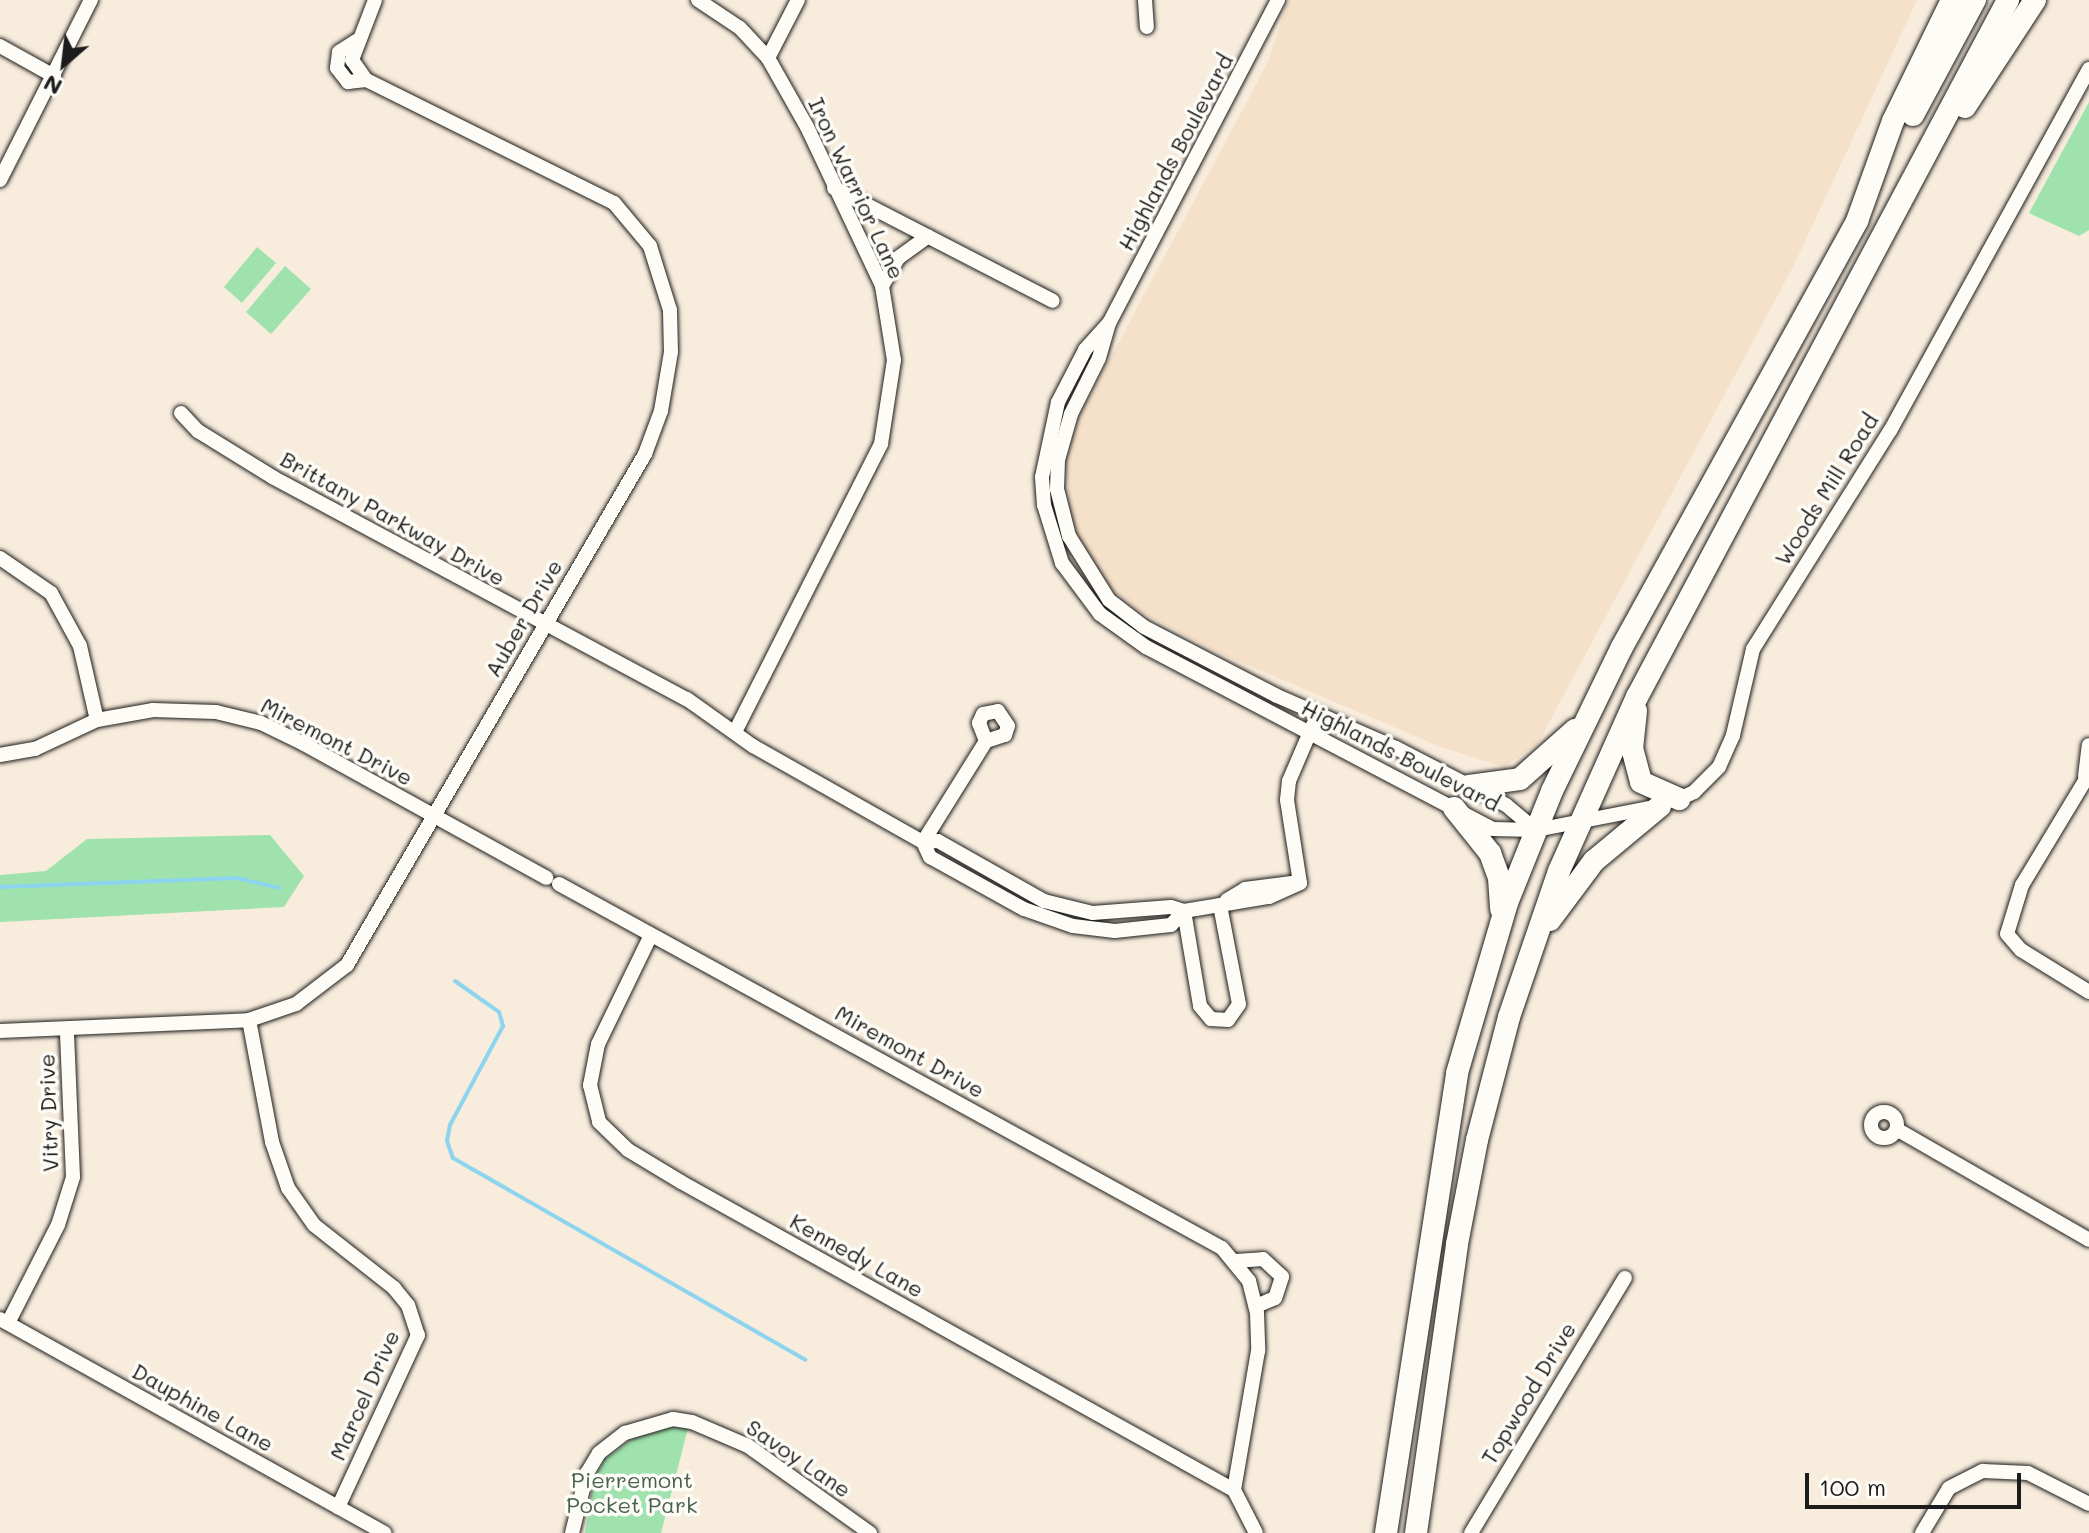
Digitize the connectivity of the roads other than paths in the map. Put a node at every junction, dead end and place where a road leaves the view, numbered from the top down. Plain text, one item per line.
1 (91, 0) edge
2 (375, 0) edge
3 (698, 0) edge
4 (798, 0) edge
5 (1145, 0) edge
6 (1278, 0) edge
7 (1952, 0) edge
8 (1975, 0) edge
9 (2008, 0) edge
10 (2035, 0) edge
11 (1147, 27) dead end
12 (0, 46) edge
13 (768, 58) junction
14 (2089, 69) edge
15 (54, 76) junction
16 (1881, 167) junction
17 (0, 180) edge
18 (834, 187) junction
19 (1903, 197) junction
20 (928, 236) junction
21 (882, 286) junction
22 (1053, 301) dead end
23 (1109, 323) junction
24 (181, 413) dead end
25 (0, 558) edge
26 (542, 625) junction
27 (1637, 697) junction
28 (1318, 714) junction
29 (97, 720) junction
30 (1585, 721) junction
31 (735, 732) junction
32 (1309, 733) junction
33 (986, 741) dead end
34 (2089, 745) edge
35 (0, 755) edge
36 (2087, 775) edge
37 (1469, 786) junction
38 (1670, 802) junction
39 (1454, 808) junction
40 (435, 816) junction
41 (1578, 823) junction
42 (1536, 830) junction
43 (923, 842) junction
44 (1559, 871) junction
45 (1220, 905) junction
46 (1184, 911) junction
47 (1502, 918) junction
48 (651, 935) junction
49 (1533, 944) junction
50 (2089, 992) edge
51 (249, 1020) junction
52 (0, 1031) edge
53 (67, 1031) junction
54 (1898, 1130) dead end
55 (2089, 1240) edge
56 (1236, 1261) junction
57 (1625, 1278) dead end
58 (1256, 1306) junction
59 (4, 1321) edge
60 (1234, 1490) junction
61 (2089, 1504) edge
62 (338, 1507) junction
63 (385, 1533) edge
64 (572, 1533) edge
65 (870, 1533) edge
66 (1256, 1533) edge
67 (1386, 1533) edge
68 (1416, 1533) edge
69 (1471, 1533) edge
70 (1922, 1533) edge

1 - 15 street
2 - 26 street, Auber Drive
3 - 13 street, Iron Warrior Lane
4 - 13 street
5 - 11 street
6 - 23 street, Highlands Boulevard
7 - 16 highway
8 - 16 highway
9 - 19 highway
10 - 19 highway
12 - 15 street
13 - 18 street, Iron Warrior Lane
14 - 38 street, Woods Mill Road
15 - 17 street
16 - 30 highway
18 - 20 street
18 - 21 street, Iron Warrior Lane
19 - 27 highway
20 - 21 street
20 - 22 street
21 - 31 street, Iron Warrior Lane
23 - 28 street, Highlands Boulevard
23 - 32 street, Highlands Boulevard
24 - 26 street, Brittany Parkway Drive
25 - 29 street
26 - 31 street, Brittany Parkway Drive
26 - 40 street, Auber Drive
27 - 38 highway
27 - 41 highway
28 - 32 street
28 - 37 street, Highlands Boulevard
29 - 35 street, Miremont Drive
29 - 40 street, Miremont Drive
30 - 37 highway
30 - 42 highway
31 - 43 street, Brittany Parkway Drive
32 - 39 street, Highlands Boulevard
32 - 45 street, Brittany Parkway Drive
33 - 43 street
34 - 36 street
36 - 50 street
37 - 42 street, Highlands Boulevard
38 - 41 street, Woods Mill Road
38 - 49 highway
39 - 42 street, Highlands Boulevard
39 - 47 highway
40 - 48 street, Miremont Drive
40 - 51 street, Auber Drive
41 - 42 street, Woods Mill Road
41 - 44 highway
42 - 44 highway
42 - 47 highway
43 - 46 street, Brittany Parkway Drive
44 - 49 highway
45 - 46 street, Brittany Parkway Drive
45 - 46 street
47 - 67 highway
48 - 56 street, Miremont Drive
48 - 60 street, Kennedy Lane
49 - 68 highway
51 - 53 street, Auber Drive
51 - 62 street, Marcel Drive
52 - 53 street, Auber Drive
53 - 59 street, Vitry Drive
54 - 55 street
56 - 58 street
56 - 58 street, Miremont Drive
57 - 69 street, Topwood Drive
58 - 60 street
59 - 62 street, Dauphine Lane
60 - 66 street
61 - 70 street
62 - 63 street, Dauphine Lane
64 - 65 street, Savoy Lane

